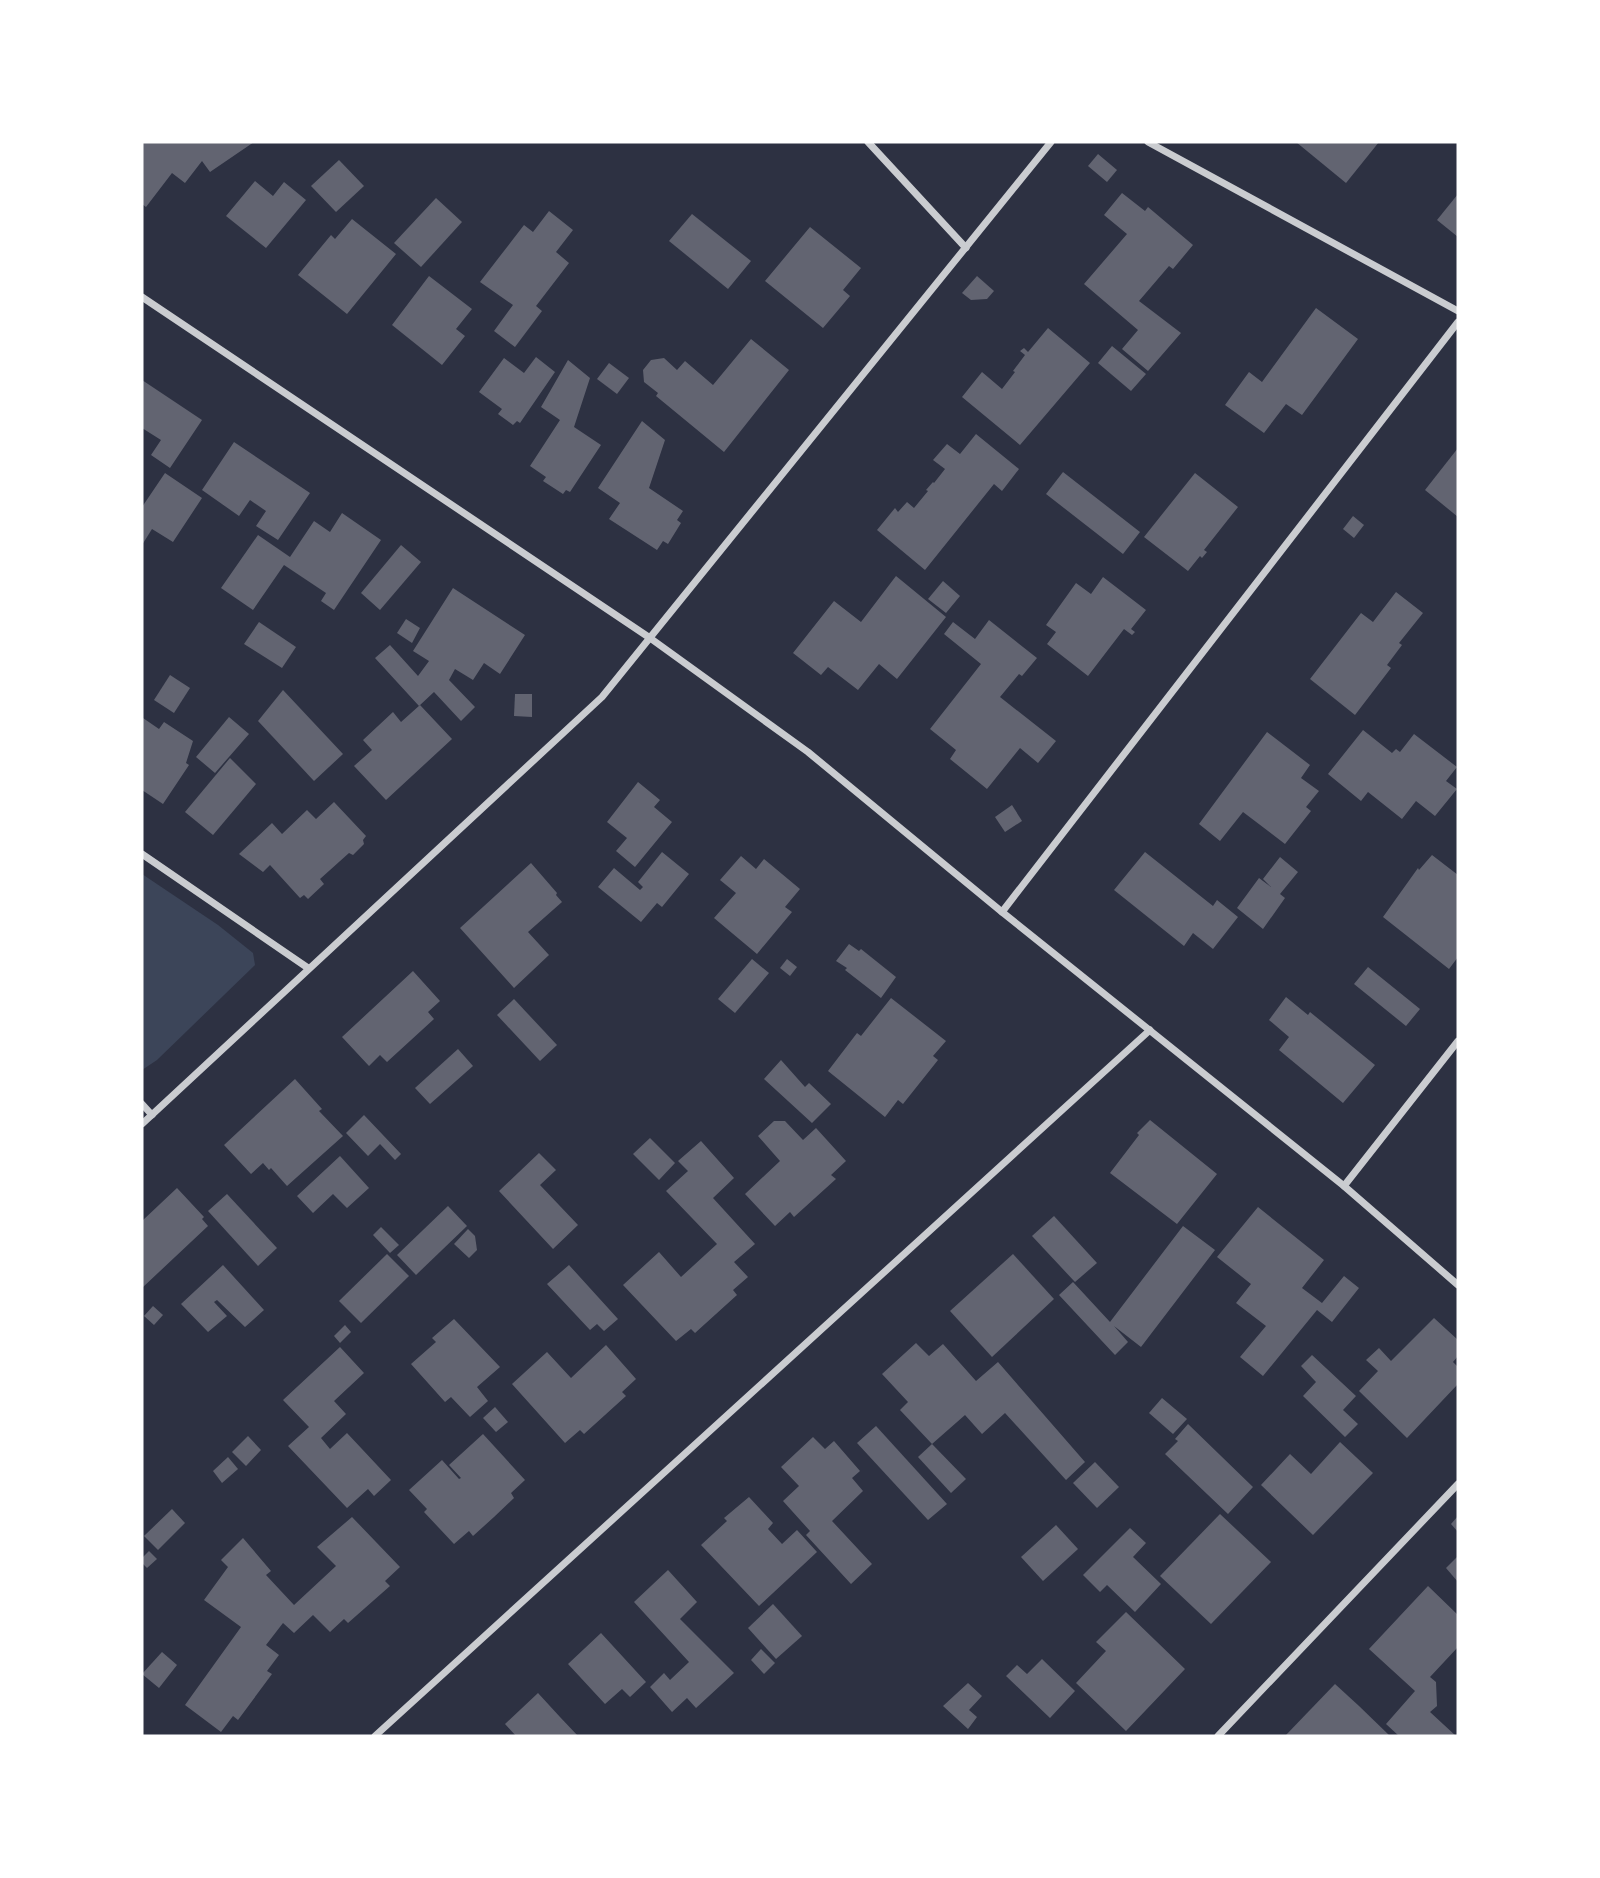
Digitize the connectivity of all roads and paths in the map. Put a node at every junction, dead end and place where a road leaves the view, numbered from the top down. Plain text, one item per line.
1 (868, 142) edge
2 (1051, 142) edge
3 (1149, 142) edge
4 (966, 248) junction
5 (142, 297) edge
6 (1458, 311) edge
7 (1458, 322) edge
8 (650, 638) junction
9 (142, 854) edge
10 (1002, 912) junction
11 (308, 968) junction
12 (1150, 1030) junction
13 (1458, 1041) edge
14 (142, 1104) edge
15 (152, 1115) junction
16 (142, 1125) edge
17 (1344, 1186) junction
18 (1458, 1285) edge
19 (1458, 1484) edge
20 (376, 1736) edge
21 (1218, 1736) edge

1 - 4 street
2 - 4 street
3 - 6 street
4 - 8 street
5 - 8 street
7 - 10 street
8 - 10 street
8 - 11 street
9 - 11 street
10 - 12 street
11 - 15 street
12 - 17 street
12 - 20 street
13 - 17 street
14 - 15 street
15 - 16 street
17 - 18 street
19 - 21 street

